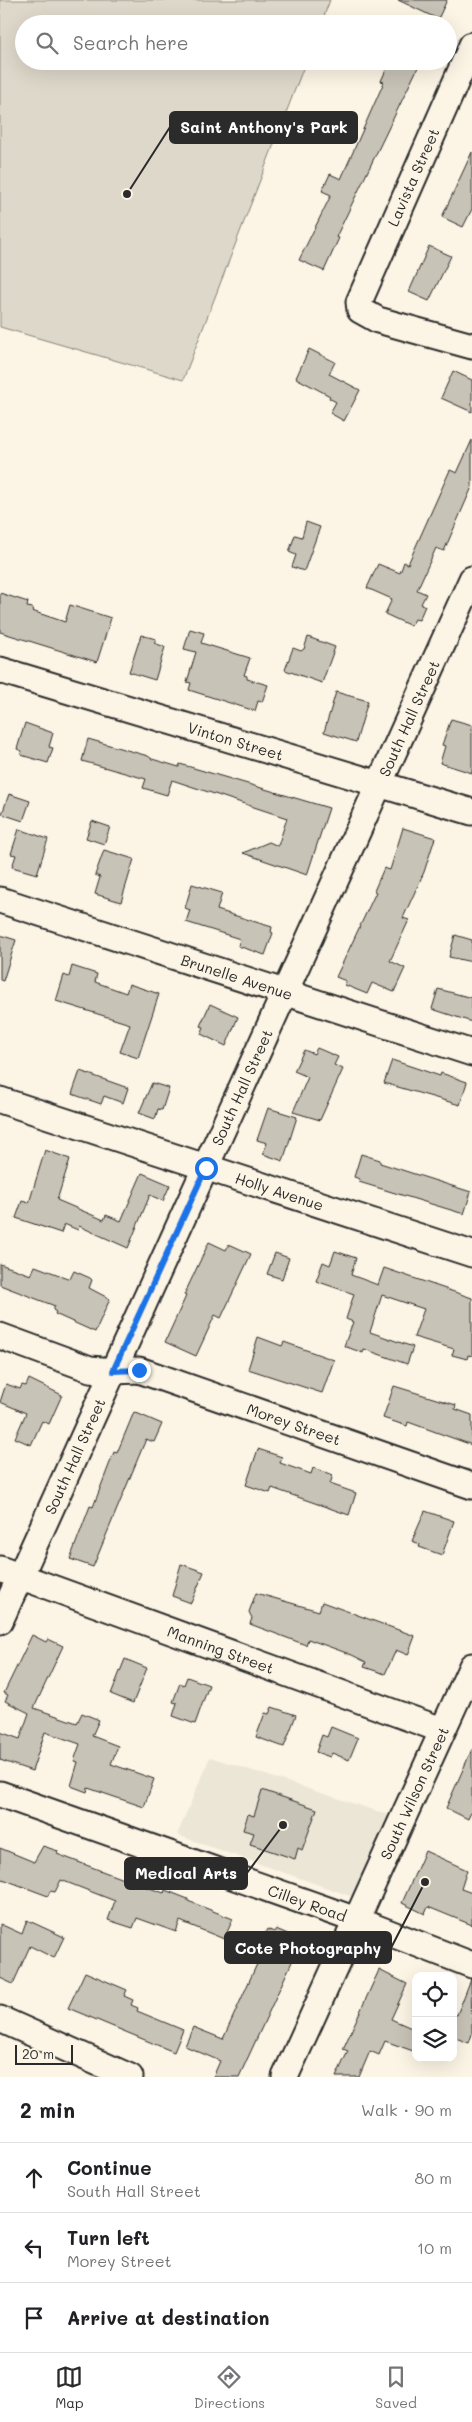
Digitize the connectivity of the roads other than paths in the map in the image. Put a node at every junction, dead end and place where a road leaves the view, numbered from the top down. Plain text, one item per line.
1 (472, 45) edge
2 (472, 346) edge
3 (472, 579) edge
4 (0, 670) edge
5 (379, 784) junction
6 (472, 812) edge
7 (0, 900) edge
8 (285, 992) junction
9 (472, 1053) edge
10 (0, 1100) edge
11 (206, 1168) junction
12 (472, 1254) edge
13 (0, 1336) edge
14 (113, 1371) junction
15 (472, 1486) edge
16 (10, 1573) edge
17 (0, 1621) edge
18 (472, 1666) edge
19 (442, 1730) junction
20 (0, 1794) edge
21 (356, 1920) junction
22 (472, 1965) edge
23 (0, 2019) edge
24 (130, 2077) edge
25 (285, 2077) edge

1 - 2 street, Lavista Street
3 - 5 street, South Hall Street
4 - 5 street, Vinton Street
5 - 6 street, Vinton Street
5 - 8 street, South Hall Street
7 - 8 street, Brunelle Avenue
8 - 9 street, Brunelle Avenue
8 - 11 street, South Hall Street
10 - 11 street, Holly Avenue
11 - 12 street, Holly Avenue
11 - 14 street, South Hall Street
13 - 14 street, Morey Street
14 - 15 street, Morey Street
14 - 16 street, South Hall Street
16 - 17 street, South Hall Street
16 - 19 street, Manning Street
18 - 19 street, South Wilson Street
19 - 21 street, South Wilson Street
20 - 21 street, Cilley Road
21 - 22 street, Cilley Road
21 - 25 street, South Wilson Street
23 - 24 street

